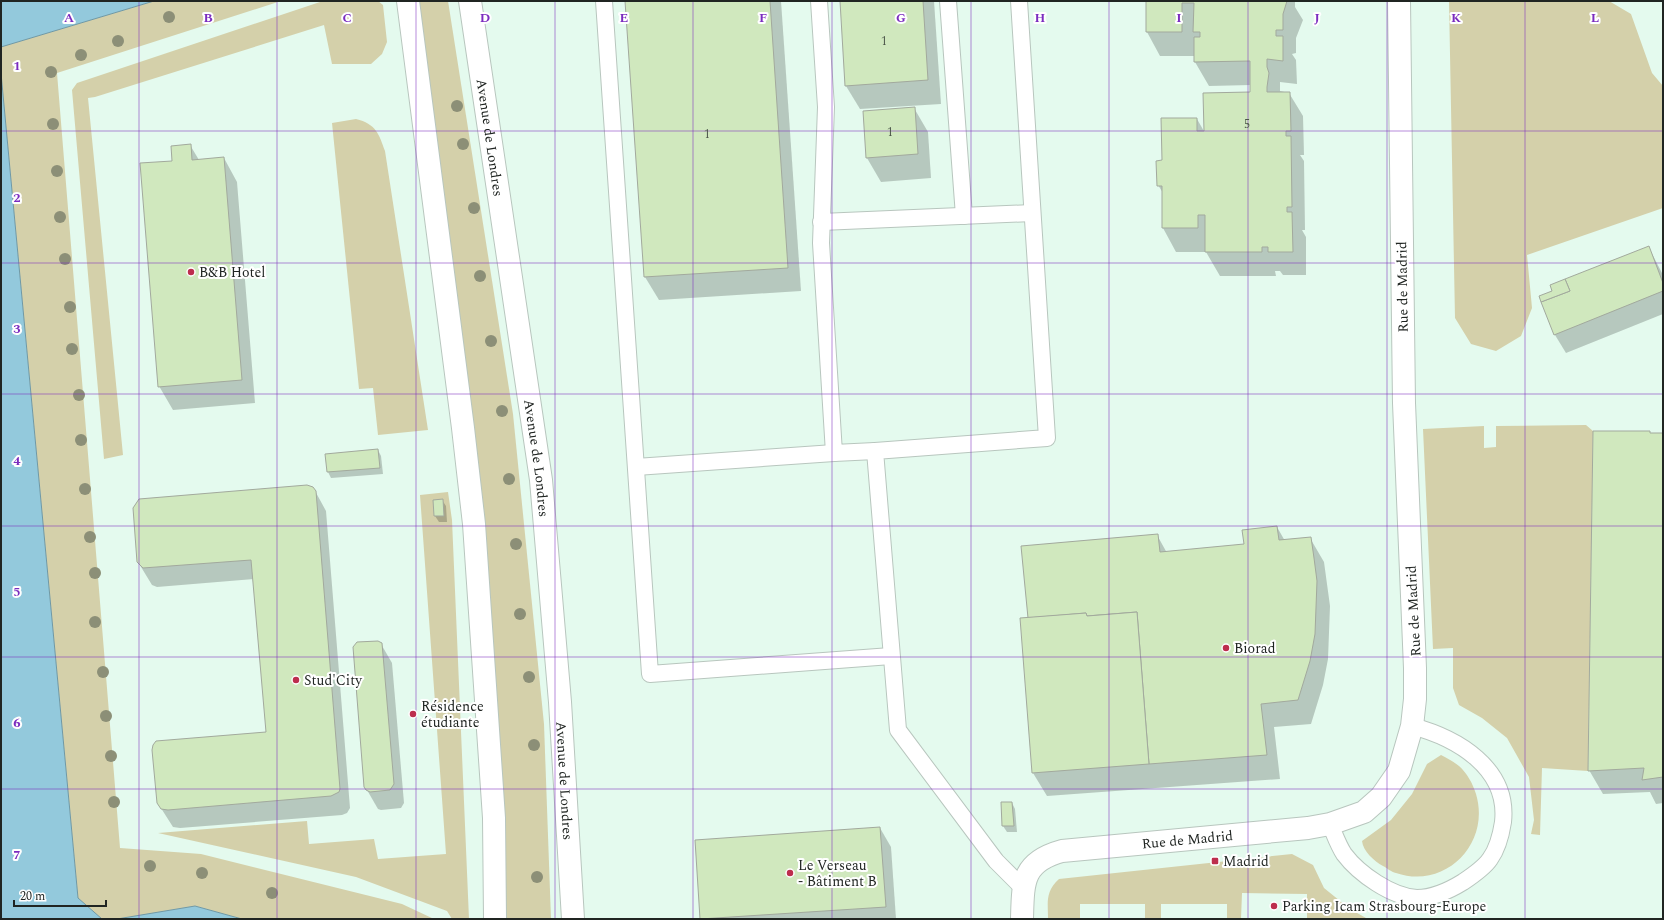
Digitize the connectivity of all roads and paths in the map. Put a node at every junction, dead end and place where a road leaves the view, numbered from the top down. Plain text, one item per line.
1 (408, 1) edge
2 (470, 1) edge
3 (604, 1) edge
4 (819, 1) edge
5 (948, 1) edge
6 (1019, 1) edge
7 (1398, 1) edge
8 (1032, 213) junction
9 (964, 216) junction
10 (821, 222) junction
11 (875, 451) junction
12 (834, 453) junction
13 (636, 467) junction
14 (892, 656) junction
15 (1412, 726) junction
16 (1330, 824) junction
17 (1023, 888) junction
18 (495, 919) edge
19 (572, 919) edge
20 (1022, 919) edge

1 - 18 street
2 - 19 street, Avenue de Londres
3 - 13 lane
4 - 10 lane
5 - 9 lane
6 - 8 lane
7 - 15 street, Rue de Madrid
8 - 9 lane
8 - 11 lane
9 - 10 lane
10 - 12 lane
11 - 12 lane
11 - 14 lane
12 - 13 lane
13 - 14 lane
14 - 17 lane
15 - 16 street, Rue de Madrid
15 - 16 lane
16 - 17 street, Rue de Madrid
17 - 20 street, Rue de Madrid

